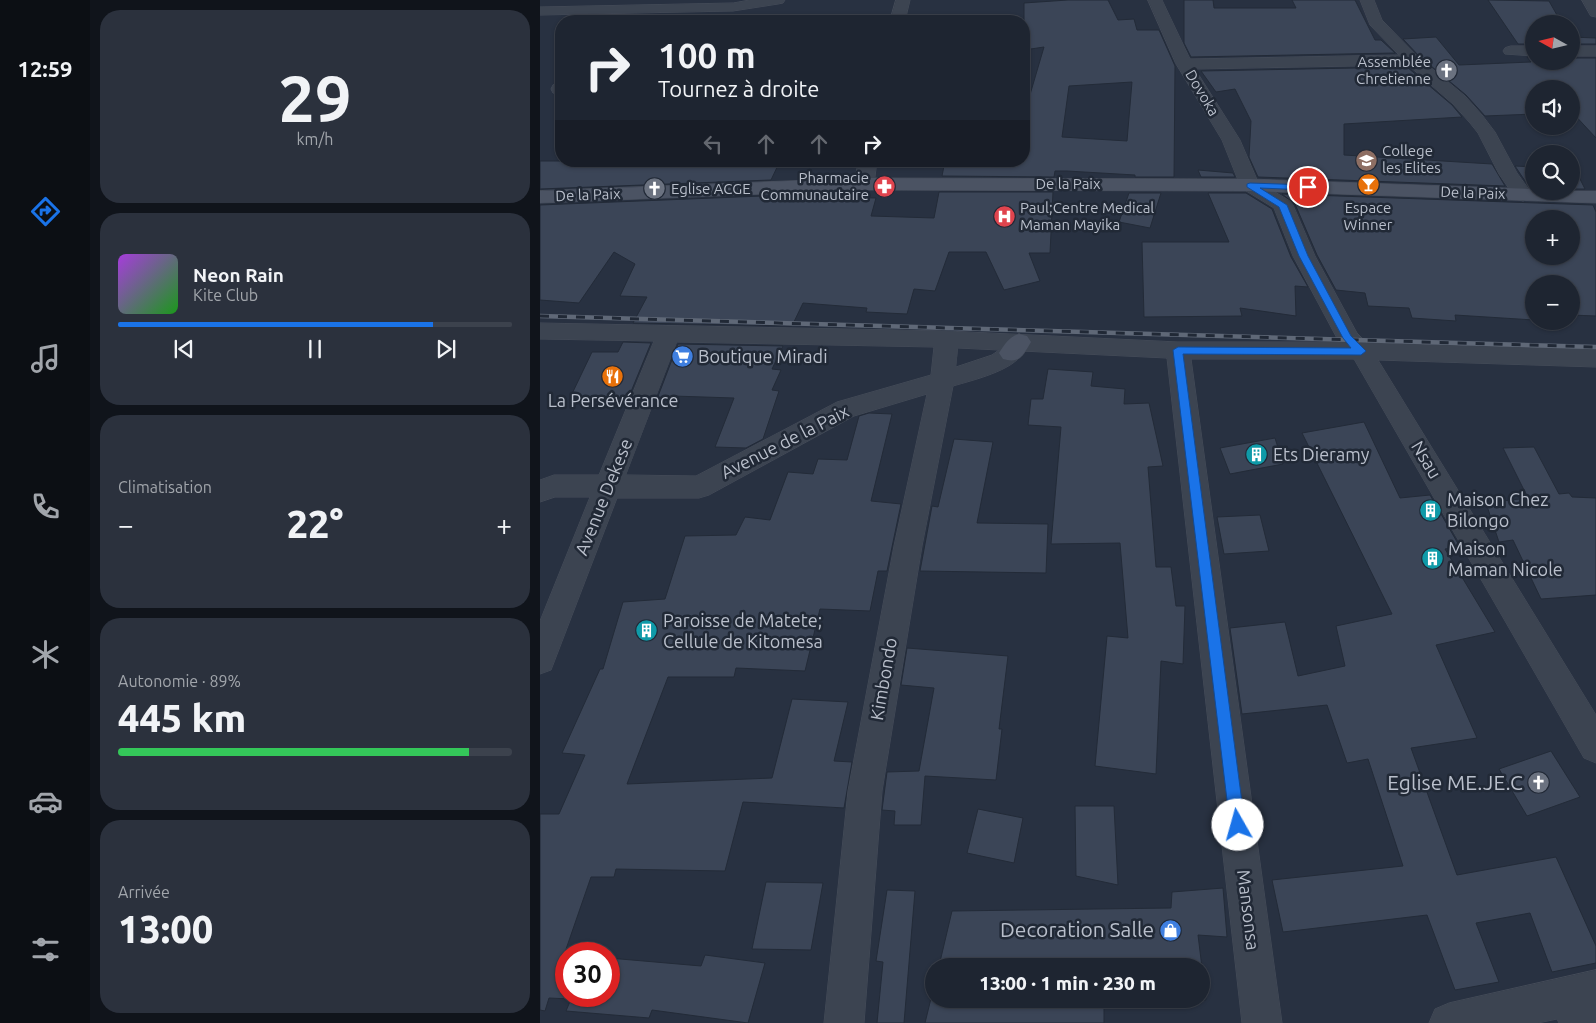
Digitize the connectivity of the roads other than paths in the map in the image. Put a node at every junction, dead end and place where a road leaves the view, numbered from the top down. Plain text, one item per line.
1 (778, 0) edge
2 (902, 0) edge
3 (1155, 0) edge
4 (1367, 0) edge
5 (1589, 0) edge
6 (701, 8) junction
7 (540, 11) edge
8 (1596, 12) edge
9 (697, 15) edge
10 (899, 15) edge
11 (1511, 51) dead end
12 (1525, 51) edge
13 (1580, 51) edge
14 (1596, 51) edge
15 (1412, 60) junction
16 (1184, 64) junction
17 (867, 167) edge
18 (864, 184) junction
19 (1250, 185) junction
20 (1523, 195) junction
21 (540, 197) edge
22 (1596, 197) edge
23 (540, 331) edge
24 (668, 335) junction
25 (947, 339) junction
26 (1015, 347) junction
27 (1178, 350) junction
28 (1361, 351) junction
29 (1596, 358) edge
30 (942, 381) junction
31 (608, 487) junction
32 (540, 491) edge
33 (540, 659) edge
34 (1596, 746) edge
35 (1581, 1002) edge
36 (844, 1023) edge
37 (1262, 1023) edge
38 (1449, 1023) edge

1 - 6 street
2 - 10 street
3 - 16 street, Dovoka
4 - 15 street
5 - 8 street
6 - 7 street
6 - 9 street
11 - 12 street
13 - 14 street
15 - 16 street
15 - 20 street
16 - 19 street, Dovoka
17 - 18 street
18 - 19 street, De la Paix
18 - 21 street, De la Paix
19 - 20 street, De la Paix
19 - 28 street, Nsau
20 - 22 street, De la Paix
23 - 24 street
24 - 25 street
24 - 31 street, Avenue Dekese
25 - 26 street
25 - 30 street, Kimbondo
26 - 27 street
26 - 30 street, Avenue de la Paix
27 - 28 street
27 - 37 street, Mansonsa
28 - 29 street
28 - 34 street, Nsau
30 - 31 street, Avenue de la Paix
30 - 36 street, Kimbondo
31 - 32 street, Avenue de la Paix
31 - 33 street, Avenue Dekese
35 - 38 street

